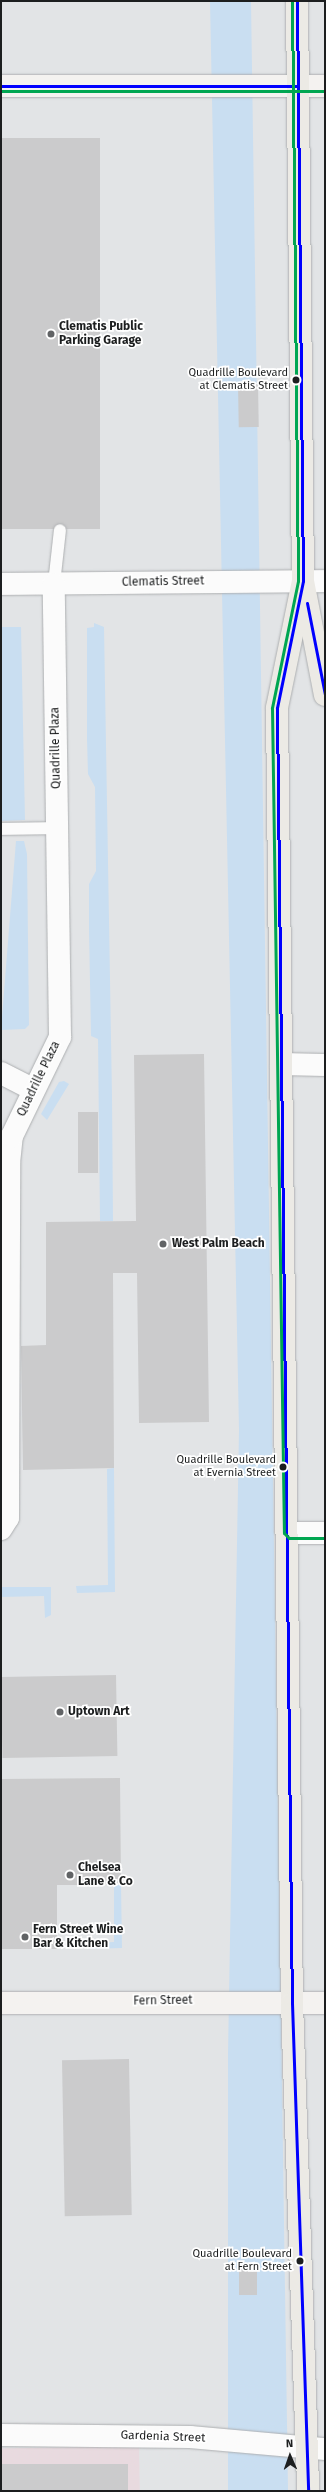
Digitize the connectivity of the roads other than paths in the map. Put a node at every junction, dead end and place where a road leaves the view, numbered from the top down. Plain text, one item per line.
1 (297, 1) edge
2 (1, 86) edge
3 (298, 86) junction
4 (325, 86) edge
5 (60, 530) dead end
6 (303, 581) junction
7 (325, 581) edge
8 (1, 584) edge
9 (54, 584) junction
10 (325, 695) edge
11 (57, 828) junction
12 (1, 829) edge
13 (281, 1064) junction
14 (325, 1064) edge
15 (1, 1073) edge
16 (33, 1089) junction
17 (5, 1299) edge
18 (4, 1526) edge
19 (289, 1533) junction
20 (325, 1533) edge
21 (1, 2003) edge
22 (292, 2003) junction
23 (325, 2003) edge
24 (1, 2435) edge
25 (317, 2449) edge
26 (308, 2491) edge

1 - 3 main road
2 - 3 street
3 - 4 street
3 - 6 main road
5 - 9 lane
6 - 7 street, Clematis Street
6 - 9 street, Clematis Street
6 - 10 main road
6 - 13 main road
8 - 9 street, Clematis Street
9 - 11 street, Quadrille Plaza
11 - 12 lane
11 - 16 street, Quadrille Plaza
13 - 14 street
13 - 19 main road
15 - 16 street
16 - 17 street, Quadrille Plaza
17 - 18 street, Quadrille Plaza
19 - 20 street
19 - 22 main road
21 - 22 street, Fern Street
22 - 23 street, Fern Street
22 - 25 main road
24 - 25 street, Gardenia Street
25 - 26 main road

